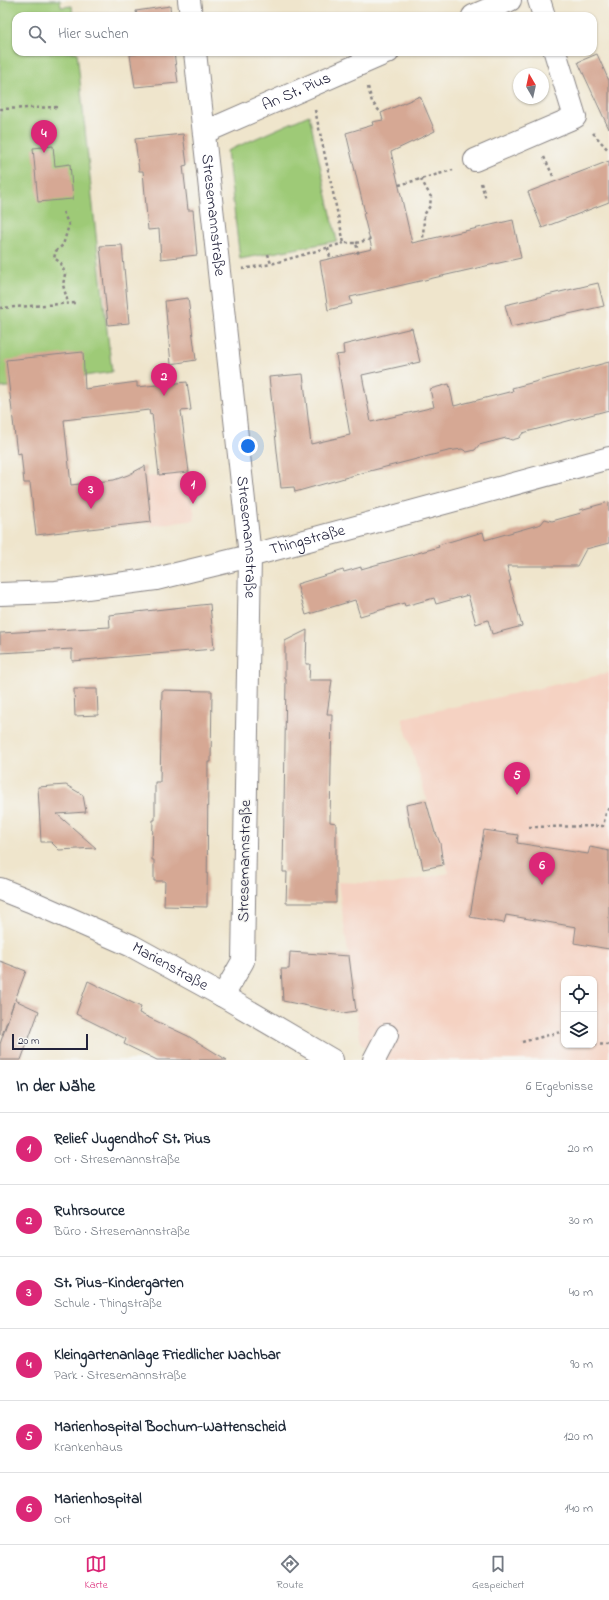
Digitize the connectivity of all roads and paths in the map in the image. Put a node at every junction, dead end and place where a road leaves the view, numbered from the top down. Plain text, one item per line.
1 (189, 0) edge
2 (510, 0) edge
3 (539, 0) edge
4 (190, 12) edge
5 (482, 12) edge
6 (543, 12) edge
7 (196, 56) edge
8 (379, 56) edge
9 (556, 56) edge
10 (362, 63) junction
11 (309, 86) junction
12 (58, 107) dead end
13 (0, 109) edge
14 (382, 113) dead end
15 (205, 132) junction
16 (595, 134) dead end
17 (609, 151) edge
18 (544, 156) dead end
19 (475, 160) joint
20 (554, 176) dead end
21 (421, 179) junction
22 (399, 185) dead end
23 (63, 212) dead end
24 (371, 240) dead end
25 (423, 241) dead end
26 (344, 243) junction
27 (356, 243) junction
28 (328, 248) junction
29 (268, 254) dead end
30 (359, 256) dead end
31 (330, 257) dead end
32 (68, 303) junction
33 (76, 303) dead end
34 (0, 308) edge
35 (609, 458) edge
36 (250, 556) junction
37 (0, 594) edge
38 (609, 808) edge
39 (529, 827) dead end
40 (0, 889) edge
41 (223, 996) junction
42 (561, 1032) edge
43 (387, 1035) dead end
44 (522, 1042) dead end
45 (597, 1044) edge
46 (609, 1045) edge
47 (332, 1060) edge
48 (374, 1060) edge

1 - 4 street
2 - 5 street
3 - 6 street
7 - 15 street, Stresemannstraße
8 - 10 street, An St. Pius
9 - 19 street
10 - 11 street, An St. Pius
10 - 14 path
11 - 15 street, An St. Pius
11 - 26 path
12 - 13 path
15 - 36 street, Stresemannstraße
16 - 17 path
18 - 20 path
19 - 21 path
21 - 22 path
21 - 25 path
23 - 32 path
24 - 27 path
26 - 27 path
26 - 28 path
27 - 30 path
28 - 29 path
28 - 31 path
32 - 33 path
32 - 34 path
35 - 36 street, Thingstraße
36 - 37 street, Thingstraße
36 - 41 street, Stresemannstraße
38 - 39 path
40 - 41 street, Marienstraße
41 - 47 street, Marienstraße
42 - 44 path
43 - 48 street
45 - 46 path

